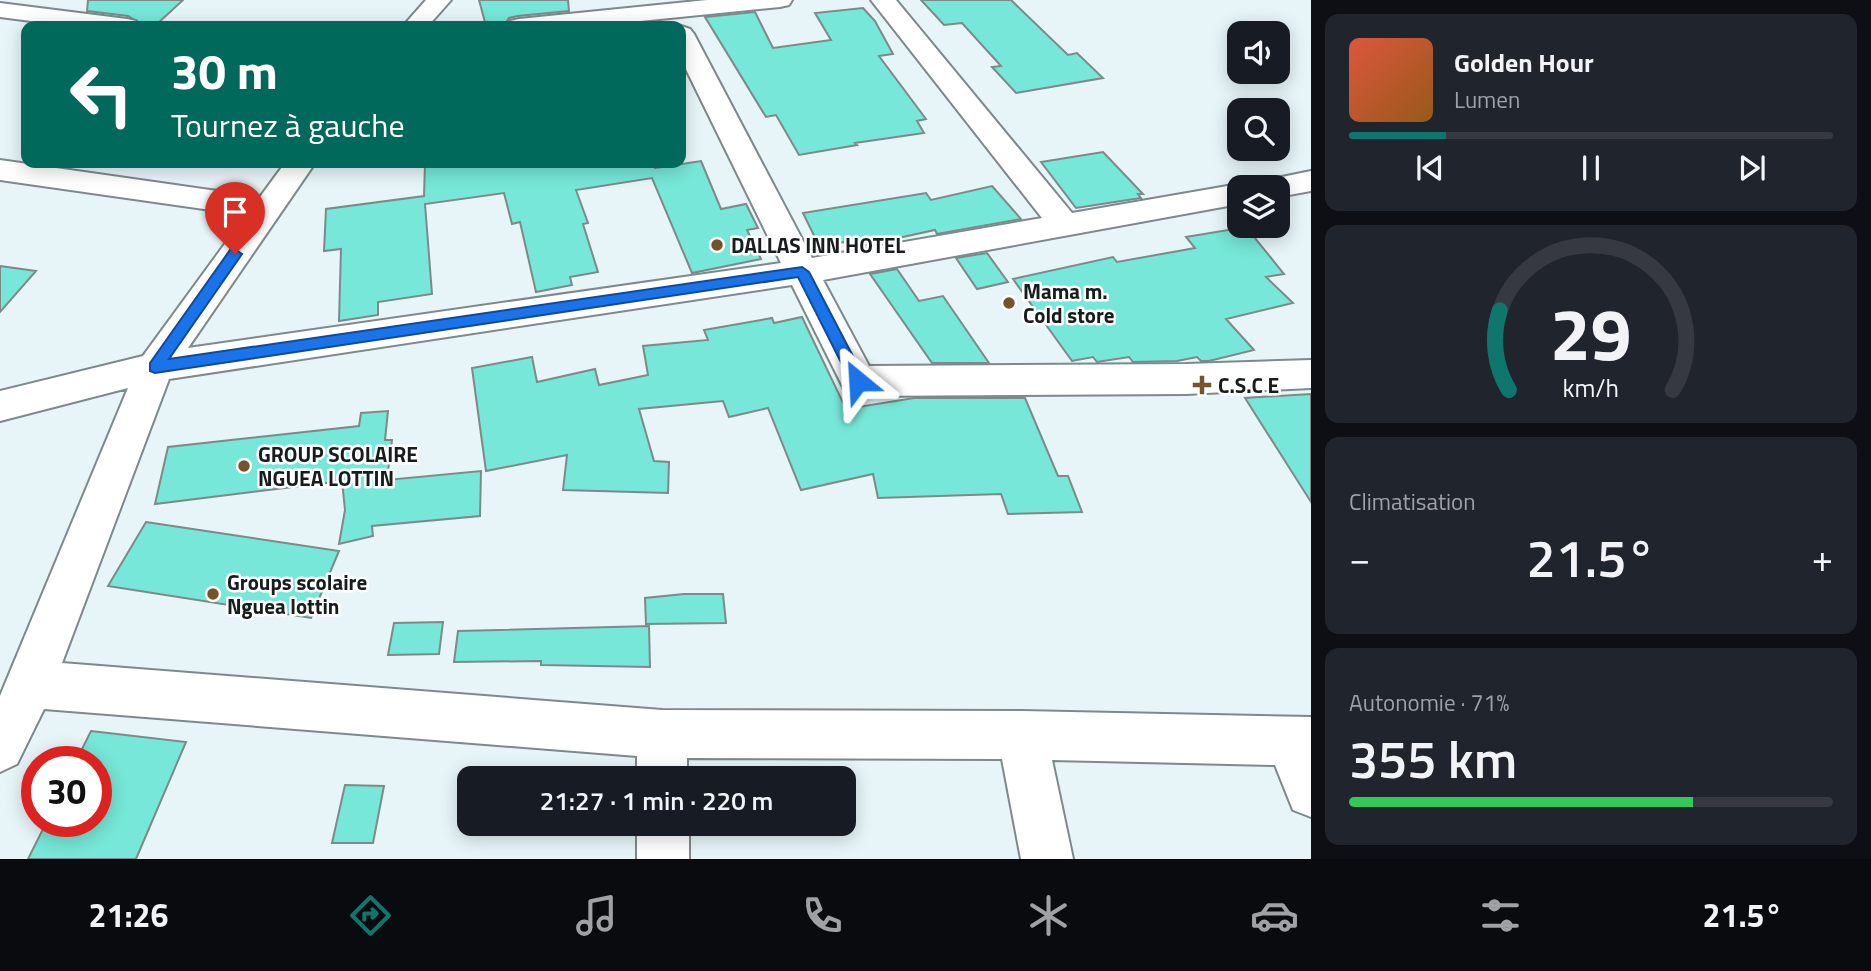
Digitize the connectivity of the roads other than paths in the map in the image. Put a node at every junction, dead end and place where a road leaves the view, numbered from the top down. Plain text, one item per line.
1 (439, 0) edge
2 (780, 0) edge
3 (883, 0) edge
4 (0, 10) edge
5 (87, 21) edge
6 (420, 21) edge
7 (685, 21) edge
8 (686, 43) edge
9 (296, 168) edge
10 (13, 173) edge
11 (1311, 181) edge
12 (1290, 185) edge
13 (1227, 196) edge
14 (0, 201) edge
15 (267, 208) junction
16 (1065, 226) junction
17 (802, 272) junction
18 (155, 367) junction
19 (1311, 374) edge
20 (0, 406) edge
21 (31, 684) junction
22 (1022, 734) junction
23 (1300, 740) edge
24 (0, 747) edge
25 (662, 756) edge
26 (1311, 792) edge
27 (663, 836) edge
28 (663, 859) edge
29 (1047, 859) edge

1 - 6 street
2 - 7 street
3 - 16 street
4 - 5 street
8 - 17 street
9 - 15 street
10 - 14 street
10 - 15 street
11 - 12 street
13 - 16 street
15 - 18 street
16 - 17 street
17 - 18 street
17 - 19 street
18 - 20 street
18 - 21 street
21 - 24 street
21 - 25 street
22 - 23 street
22 - 25 street
22 - 29 street
23 - 26 street
27 - 28 street

